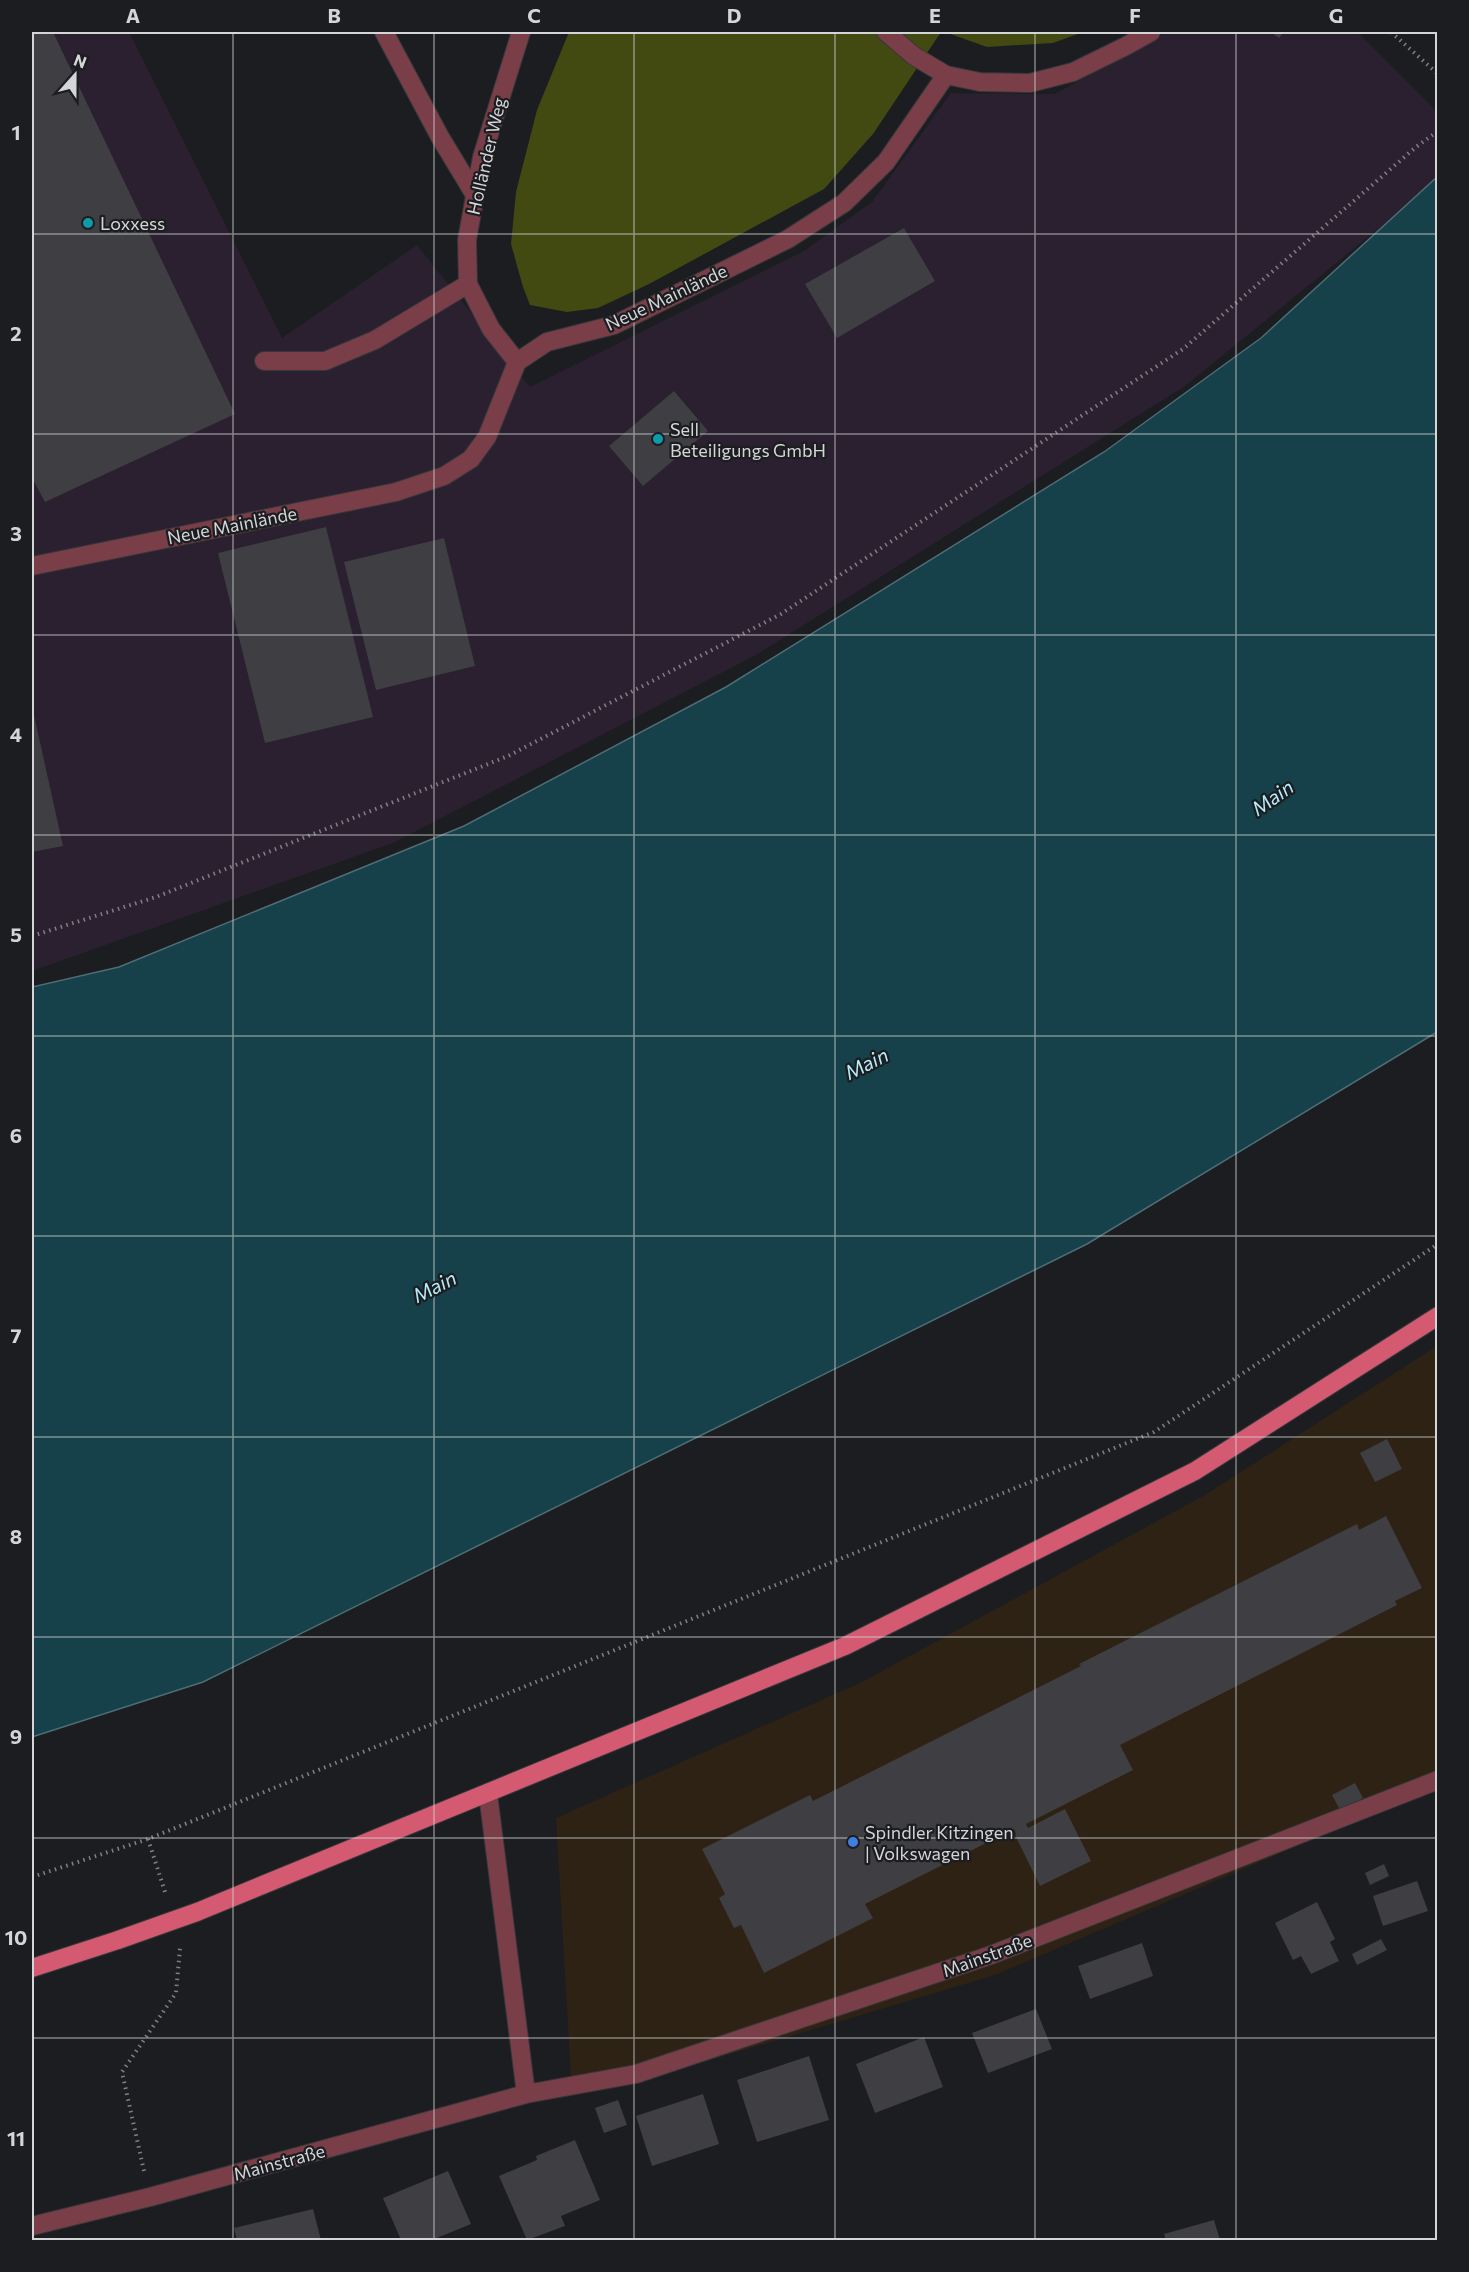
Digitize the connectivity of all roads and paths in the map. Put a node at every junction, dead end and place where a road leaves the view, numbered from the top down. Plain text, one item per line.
1 (384, 32) edge
2 (521, 32) edge
3 (886, 32) edge
4 (1150, 32) edge
5 (1391, 32) edge
6 (1437, 74) edge
7 (946, 75) junction
8 (1437, 131) edge
9 (475, 195) junction
10 (468, 284) junction
11 (264, 361) dead end
12 (517, 362) junction
13 (32, 566) edge
14 (32, 936) edge
15 (1437, 1244) edge
16 (1437, 1316) edge
17 (1437, 1780) edge
18 (488, 1794) junction
19 (148, 1839) junction
20 (32, 1877) edge
21 (166, 1895) dead end
22 (180, 1941) dead end
23 (32, 1968) edge
24 (526, 2094) junction
25 (150, 2197) junction
26 (32, 2226) edge

1 - 9 street
2 - 9 street, Holländer Weg
3 - 7 street
4 - 7 street
5 - 6 path
7 - 12 street, Neue Mainlände
8 - 14 path
9 - 10 street, Holländer Weg
10 - 11 street
10 - 12 street, Holländer Weg
12 - 13 street, Neue Mainlände
15 - 19 path
16 - 18 main road
17 - 24 street, Mainstraße
18 - 23 main road, bridge
18 - 24 street
19 - 20 path
19 - 21 path
22 - 25 path
24 - 25 street, Mainstraße
25 - 26 street, Mainstraße

